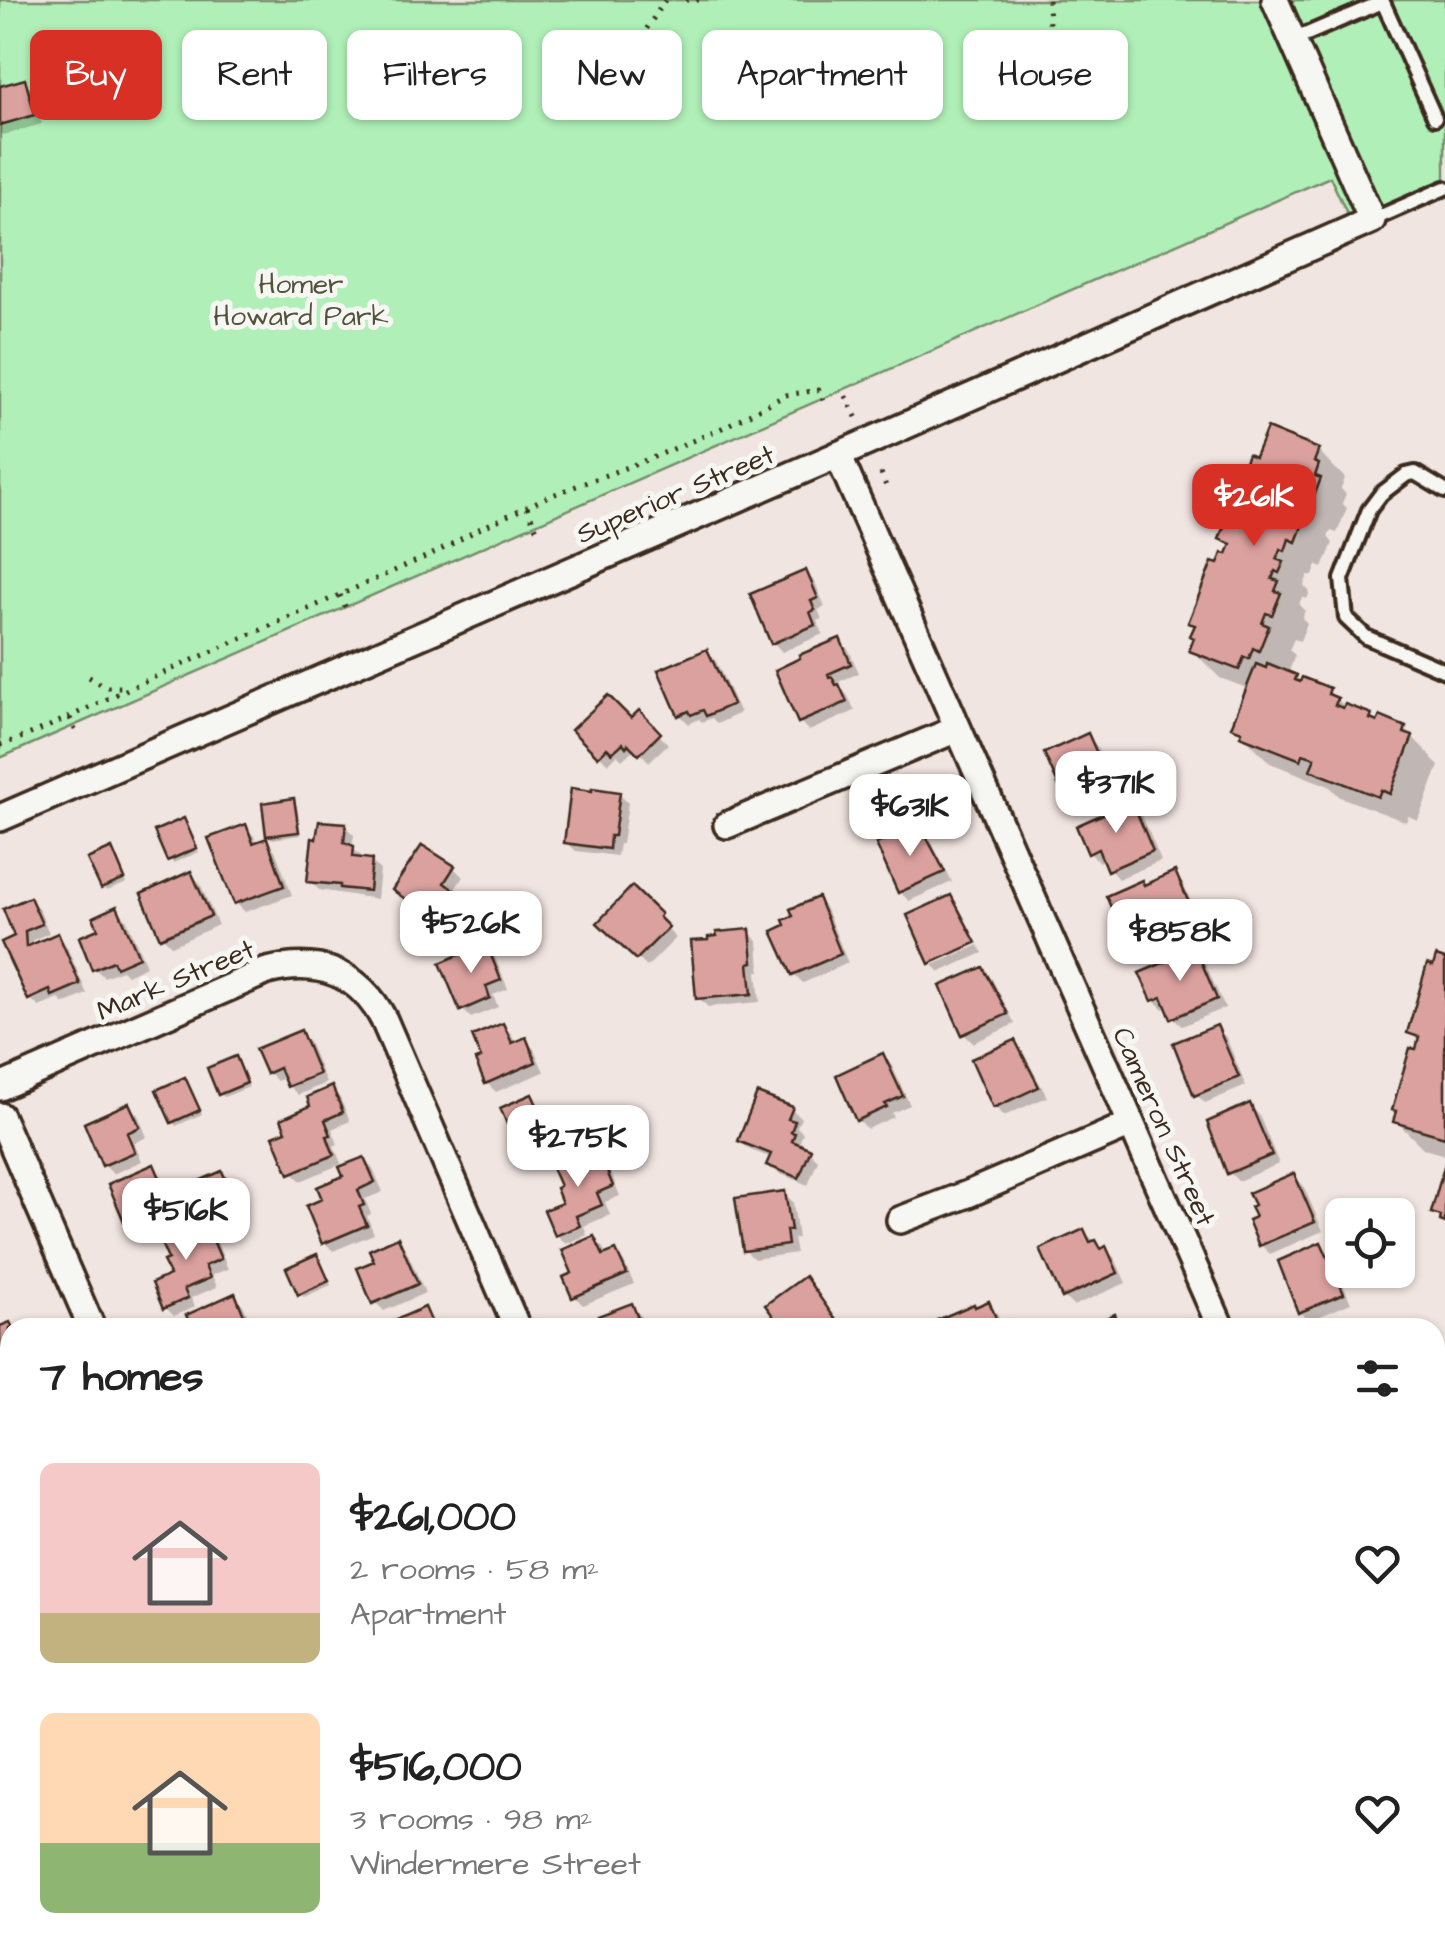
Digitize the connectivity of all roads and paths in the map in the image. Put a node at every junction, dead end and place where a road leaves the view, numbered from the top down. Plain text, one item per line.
1 (664, 0) edge
2 (686, 0) edge
3 (703, 0) edge
4 (1048, 0) edge
5 (1275, 0) edge
6 (1382, 1) edge
7 (1049, 30) edge
8 (1293, 40) junction
9 (1435, 118) dead end
10 (668, 122) dead end
11 (1445, 188) edge
12 (1372, 220) junction
13 (846, 396) dead end
14 (826, 404) dead end
15 (861, 426) dead end
16 (838, 454) junction
17 (881, 473) dead end
18 (888, 489) dead end
19 (1445, 491) edge
20 (526, 507) junction
21 (537, 530) dead end
22 (340, 595) junction
23 (348, 613) dead end
24 (1445, 672) edge
25 (90, 677) dead end
26 (131, 687) junction
27 (70, 718) junction
28 (957, 729) junction
29 (76, 732) dead end
30 (0, 744) edge
31 (0, 818) edge
32 (727, 824) dead end
33 (0, 1087) edge
34 (0, 1116) edge
35 (1131, 1124) junction
36 (900, 1220) dead end
37 (88, 1318) edge
38 (513, 1318) edge
39 (1218, 1318) edge

1 - 10 path
2 - 3 path
4 - 7 path
5 - 8 street
6 - 8 lane
6 - 9 lane
8 - 12 street
11 - 12 lane
12 - 16 street, Superior Street
13 - 15 path
14 - 20 path
16 - 28 street, Cameron Street
16 - 31 street, Superior Street
17 - 18 path
19 - 24 lane
20 - 21 path
20 - 22 path
22 - 23 path
22 - 26 path
25 - 26 path
26 - 27 path
27 - 29 path
27 - 30 path
28 - 32 street
28 - 35 street, Cameron Street
33 - 38 street, Mark Street
34 - 37 street
35 - 36 street
35 - 39 street, Cameron Street

